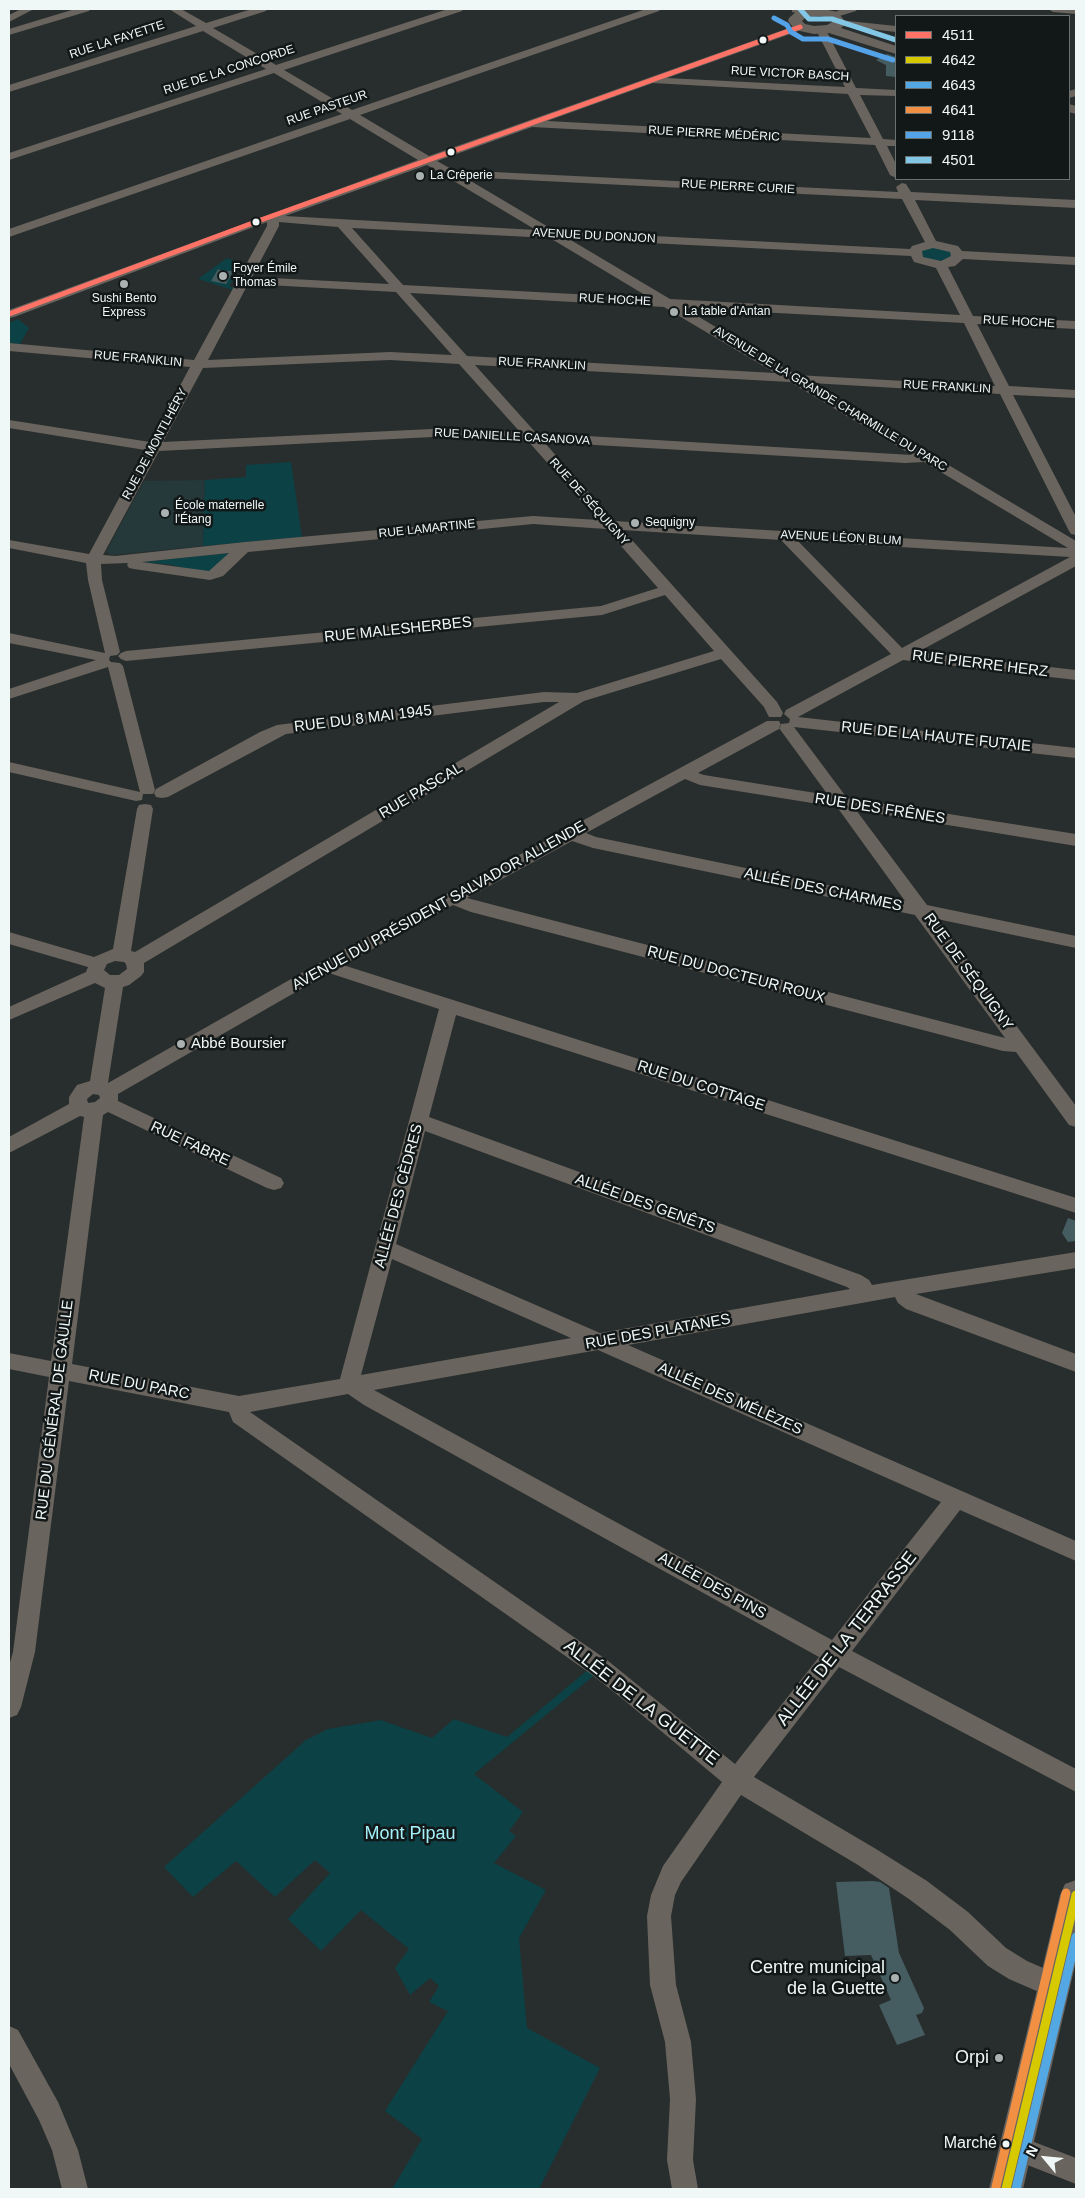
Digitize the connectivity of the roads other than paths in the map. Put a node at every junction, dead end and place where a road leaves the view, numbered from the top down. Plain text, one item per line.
1 (29, 9) edge
2 (85, 9) edge
3 (174, 9) edge
4 (262, 9) edge
5 (458, 9) edge
6 (654, 9) edge
7 (778, 9) edge
8 (852, 9) edge
9 (1053, 9) edge
10 (1076, 11) edge
11 (797, 14) edge
12 (9, 19) edge
13 (829, 21) edge
14 (205, 27) junction
15 (895, 29) edge
16 (9, 32) edge
17 (895, 49) edge
18 (276, 69) junction
19 (653, 80) junction
20 (9, 89) edge
21 (854, 91) junction
22 (895, 93) edge
23 (352, 114) junction
24 (531, 123) junction
25 (879, 142) junction
26 (895, 143) edge
27 (9, 157) edge
28 (428, 159) junction
29 (400, 170) junction
30 (448, 172) junction
31 (895, 173) edge
32 (899, 180) edge
33 (907, 196) junction
34 (1076, 204) edge
35 (270, 218) junction
36 (342, 224) junction
37 (9, 233) edge
38 (554, 234) junction
39 (932, 244) junction
40 (915, 253) junction
41 (958, 255) junction
42 (1076, 261) edge
43 (941, 265) junction
44 (244, 280) junction
45 (400, 289) junction
46 (670, 303) junction
47 (9, 314) edge
48 (969, 319) junction
49 (1076, 325) edge
50 (9, 347) edge
51 (462, 360) junction
52 (199, 364) junction
53 (795, 378) junction
54 (1005, 390) junction
55 (1076, 394) edge
56 (9, 424) edge
57 (530, 437) junction
58 (154, 446) junction
59 (927, 457) junction
60 (1073, 513) edge
61 (609, 524) junction
62 (1048, 529) junction
63 (1076, 531) edge
64 (785, 535) junction
65 (9, 544) edge
66 (245, 546) junction
67 (1076, 554) edge
68 (93, 560) junction
69 (114, 560) junction
70 (668, 590) junction
71 (9, 638) edge
72 (723, 653) junction
73 (902, 655) junction
74 (112, 659) junction
75 (1076, 675) edge
76 (9, 694) edge
77 (578, 698) junction
78 (785, 721) junction
79 (1076, 753) edge
80 (9, 767) edge
81 (685, 773) junction
82 (148, 797) junction
83 (844, 803) junction
84 (571, 834) junction
85 (1076, 840) edge
86 (452, 898) junction
87 (923, 910) junction
88 (9, 938) edge
89 (1076, 942) edge
90 (127, 958) junction
91 (327, 966) junction
92 (97, 970) junction
93 (115, 983) junction
94 (449, 1006) junction
95 (9, 1014) edge
96 (1022, 1046) junction
97 (97, 1100) junction
98 (1076, 1120) edge
99 (419, 1121) junction
100 (9, 1146) edge
101 (274, 1183) dead end
102 (1076, 1205) edge
103 (384, 1249) junction
104 (1076, 1260) edge
105 (901, 1289) junction
106 (866, 1294) junction
107 (601, 1342) junction
108 (9, 1361) edge
109 (1076, 1363) edge
110 (60, 1370) junction
111 (350, 1385) junction
112 (239, 1405) junction
113 (957, 1498) junction
114 (1076, 1551) edge
115 (836, 1654) junction
116 (10, 1695) edge
117 (736, 1780) junction
118 (1076, 1781) edge
119 (1076, 1898) edge
120 (1070, 1947) edge
121 (1055, 1986) junction
122 (9, 2039) edge
123 (1016, 2148) junction
124 (1076, 2171) edge
125 (75, 2189) edge
126 (685, 2189) edge
127 (1006, 2189) edge

1 - 12 street
2 - 16 street
3 - 14 street, AVENUE DE LA GRANDE CHARMILLE DU PARC
4 - 14 street, RUE LA FAYETTE
5 - 18 street, RUE DE LA CONCORDE
6 - 23 street, RUE PASTEUR
7 - 11 main road
8 - 13 street
9 - 10 street
11 - 13 main road
11 - 19 street
13 - 15 street
13 - 17 main road
13 - 21 street
14 - 18 street, AVENUE DE LA GRANDE CHARMILLE DU PARC
14 - 20 street, RUE LA FAYETTE
18 - 23 street, AVENUE DE LA GRANDE CHARMILLE DU PARC
18 - 27 street, RUE DE LA CONCORDE
19 - 21 street, RUE VICTOR BASCH
19 - 24 street
21 - 22 street, RUE VICTOR BASCH
21 - 25 street
23 - 28 street, AVENUE DE LA GRANDE CHARMILLE DU PARC
23 - 37 street, RUE PASTEUR
24 - 25 street, RUE PIERRE MÉDÉRIC
24 - 28 street
25 - 26 street, RUE PIERRE MÉDÉRIC
25 - 31 street
28 - 29 street
28 - 30 street, AVENUE DE LA GRANDE CHARMILLE DU PARC
29 - 30 street, RUE PIERRE CURIE
29 - 35 street
30 - 33 street, RUE PIERRE CURIE
30 - 38 street, AVENUE DE LA GRANDE CHARMILLE DU PARC
32 - 33 street
33 - 34 street, RUE PIERRE CURIE
33 - 39 street
35 - 36 street, AVENUE DU DONJON
35 - 44 street, RUE DE MONTLHÉRY
35 - 47 street
36 - 38 street, AVENUE DU DONJON
36 - 45 street, RUE DE SÉQUIGNY
38 - 40 street, AVENUE DU DONJON
38 - 46 street, AVENUE DE LA GRANDE CHARMILLE DU PARC
39 - 40 street
39 - 41 street
40 - 43 street
41 - 42 street
41 - 43 street
43 - 48 street
44 - 45 street, RUE HOCHE
44 - 52 street, RUE DE MONTLHÉRY
45 - 46 street, RUE HOCHE
45 - 51 street, RUE DE SÉQUIGNY
46 - 48 street, RUE HOCHE
46 - 53 street, AVENUE DE LA GRANDE CHARMILLE DU PARC
48 - 49 street, RUE HOCHE
48 - 54 street
50 - 52 street, RUE FRANKLIN
51 - 52 street, RUE FRANKLIN
51 - 53 street, RUE FRANKLIN
51 - 57 street, RUE DE SÉQUIGNY
52 - 58 street, RUE DE MONTLHÉRY
53 - 54 street, RUE FRANKLIN
53 - 59 street, AVENUE DE LA GRANDE CHARMILLE DU PARC
54 - 55 street, RUE FRANKLIN
54 - 60 street
56 - 58 street, RUE DANIELLE CASANOVA
57 - 58 street, RUE DANIELLE CASANOVA
57 - 59 street, RUE DANIELLE CASANOVA
57 - 61 street, RUE DE SÉQUIGNY
58 - 68 street, RUE DE MONTLHÉRY
59 - 62 street, AVENUE DE LA GRANDE CHARMILLE DU PARC
60 - 62 street
60 - 63 street
61 - 64 street, AVENUE LÉON BLUM
61 - 66 street, RUE LAMARTINE
61 - 70 street, RUE DE SÉQUIGNY
62 - 67 street, AVENUE DE LA GRANDE CHARMILLE DU PARC
64 - 67 street, AVENUE LÉON BLUM
64 - 73 street, RUE PIERRE HERZ
65 - 68 street, RUE LAMARTINE
66 - 69 street, RUE LAMARTINE
66 - 69 street, RUE LAMARTINE
67 - 73 street, AVENUE DU PRÉSIDENT SALVADOR ALLENDE
68 - 69 street, RUE LAMARTINE
68 - 74 street
70 - 72 street, RUE DE SÉQUIGNY
70 - 74 street, RUE MALESHERBES
71 - 74 street
72 - 77 street, RUE PASCAL
72 - 78 street, RUE DE SÉQUIGNY
73 - 75 street, RUE PIERRE HERZ
73 - 78 street, AVENUE DU PRÉSIDENT SALVADOR ALLENDE
74 - 76 street
74 - 82 street
77 - 82 street, RUE DU 8 MAI 1945
77 - 90 street, RUE PASCAL
78 - 79 street, RUE DE LA HAUTE FUTAIE
78 - 81 street, AVENUE DU PRÉSIDENT SALVADOR ALLENDE
78 - 83 street, RUE DE SÉQUIGNY
80 - 82 street
81 - 83 street, RUE DES FRÊNES
81 - 84 street, AVENUE DU PRÉSIDENT SALVADOR ALLENDE
82 - 90 street
83 - 85 street, RUE DES FRÊNES
83 - 87 street, RUE DE SÉQUIGNY
84 - 86 street, AVENUE DU PRÉSIDENT SALVADOR ALLENDE
84 - 87 street, ALLÉE DES CHARMES
86 - 91 street, AVENUE DU PRÉSIDENT SALVADOR ALLENDE
86 - 96 street, RUE DU DOCTEUR ROUX
87 - 89 street, ALLÉE DES CHARMES
87 - 96 street, RUE DE SÉQUIGNY
88 - 92 street
90 - 92 street
90 - 93 street
91 - 94 street, RUE DU COTTAGE
91 - 97 street, AVENUE DU PRÉSIDENT SALVADOR ALLENDE
92 - 93 street
92 - 95 street
93 - 97 street
94 - 99 street, ALLÉE DES CÈDRES
94 - 102 street, RUE DU COTTAGE
96 - 98 street, RUE DE SÉQUIGNY
97 - 100 street, AVENUE DU PRÉSIDENT SALVADOR ALLENDE
97 - 101 street, RUE FABRE
97 - 110 street, RUE DU GÉNÉRAL DE GAULLE
99 - 103 street, ALLÉE DES CÈDRES
99 - 106 street, ALLÉE DES GENÊTS
103 - 107 street, ALLÉE DES MÉLÈZES
103 - 111 street, ALLÉE DES CÈDRES
104 - 105 street, RUE DES PLATANES
105 - 106 street, RUE DES PLATANES
105 - 109 street
106 - 107 street, RUE DES PLATANES
107 - 111 street, RUE DES PLATANES
107 - 113 street, ALLÉE DES MÉLÈZES
108 - 110 street, RUE DU PARC
110 - 112 street, RUE DU PARC
110 - 116 street, RUE DU GÉNÉRAL DE GAULLE
111 - 112 street, RUE DES PLATANES
111 - 115 street, ALLÉE DES PINS
112 - 117 street, ALLÉE DE LA GUETTE
113 - 114 street, ALLÉE DES MÉLÈZES
113 - 115 street, ALLÉE DE LA TERRASSE
115 - 117 street, ALLÉE DE LA TERRASSE
115 - 118 street, ALLÉE DES PINS
117 - 121 street, ALLÉE DE LA GUETTE
117 - 126 street, ALLÉE DE LA TERRASSE
119 - 120 main road
120 - 121 main road
121 - 123 main road
122 - 125 street
123 - 124 street
123 - 127 main road

